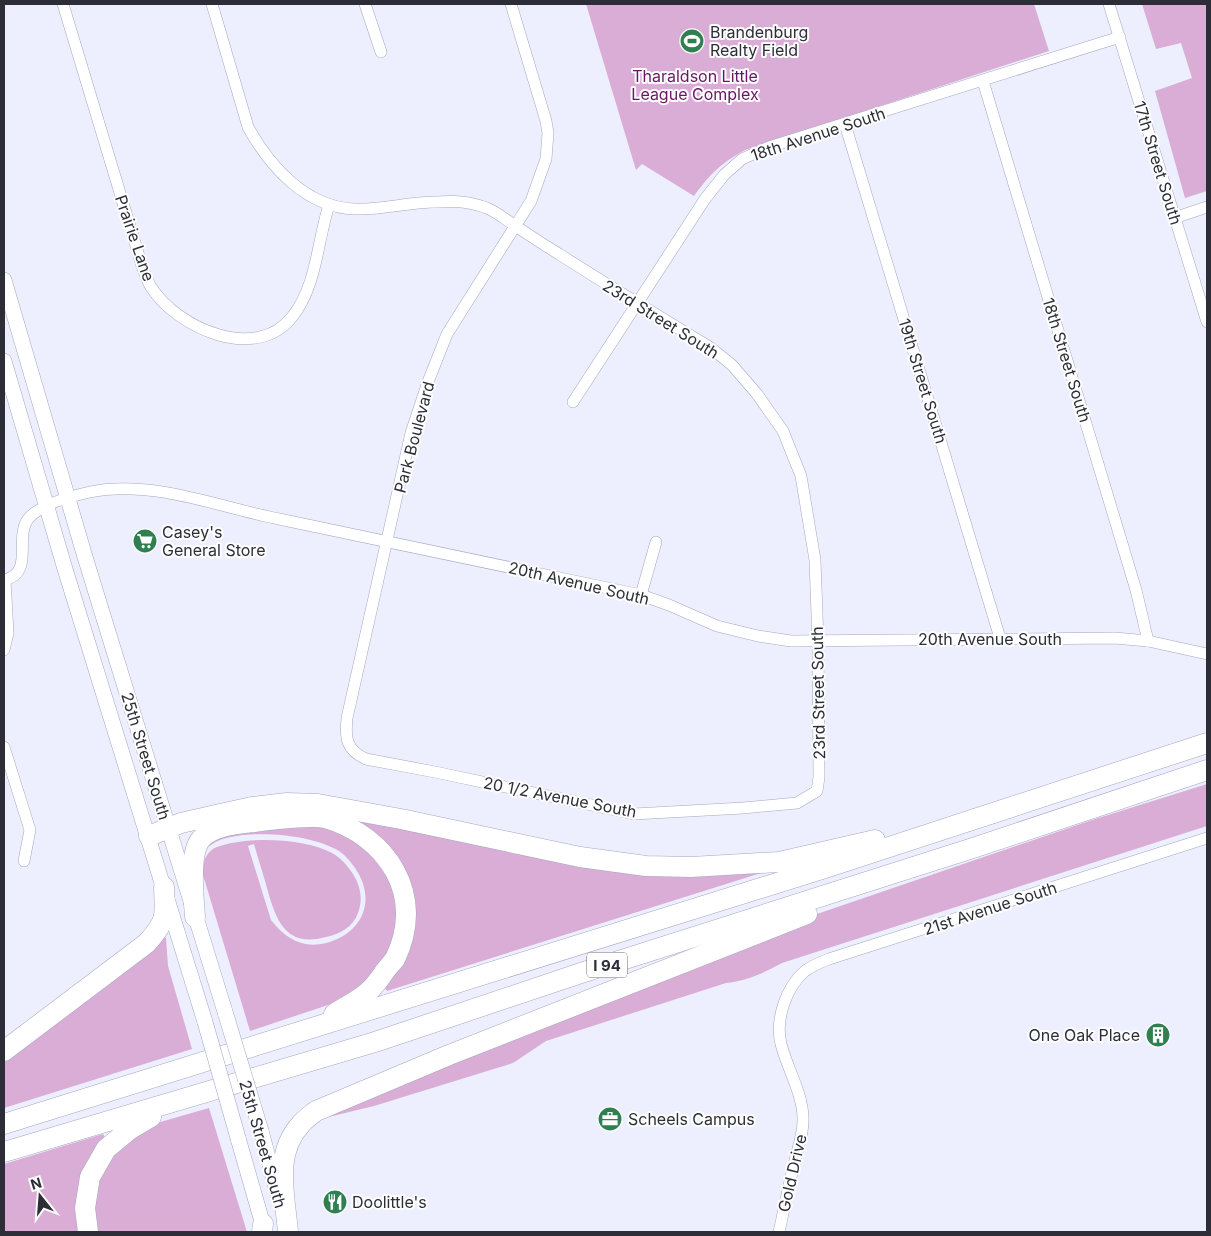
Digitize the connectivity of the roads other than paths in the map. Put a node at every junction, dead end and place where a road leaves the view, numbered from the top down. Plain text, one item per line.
1 (63, 4) edge
2 (212, 4) edge
3 (365, 4) edge
4 (511, 4) edge
5 (1109, 4) edge
6 (1120, 38) junction
7 (380, 52) dead end
8 (982, 81) junction
9 (845, 124) junction
10 (329, 206) junction
11 (1207, 207) edge
12 (1174, 218) junction
13 (515, 226) junction
14 (4, 280) edge
15 (637, 303) junction
16 (1207, 322) edge
17 (4, 361) edge
18 (573, 402) dead end
19 (68, 498) junction
20 (46, 506) junction
21 (386, 541) junction
22 (656, 542) dead end
23 (5, 580) edge
24 (641, 595) junction
25 (1000, 638) junction
26 (1148, 640) junction
27 (818, 641) junction
28 (4, 650) edge
29 (1207, 654) edge
30 (1207, 743) edge
31 (4, 747) edge
32 (407, 767) joint
33 (1207, 770) edge
34 (744, 808) joint
35 (1001, 811) junction
36 (168, 828) junction
37 (149, 836) junction
38 (1207, 838) edge
39 (972, 848) junction
40 (24, 861) dead end
41 (164, 887) junction
42 (195, 917) junction
43 (786, 998) joint
44 (313, 1027) junction
45 (4, 1051) edge
46 (195, 1096) junction
47 (4, 1124) edge
48 (4, 1152) edge
49 (263, 1230) edge
50 (88, 1232) edge
51 (288, 1232) edge
52 (778, 1232) edge

1 - 10 street, Prairie Lane
2 - 10 street, 23rd Street South
3 - 7 street
4 - 13 street, Park Boulevard
5 - 6 street, 17th Street South
6 - 8 street, 18th Avenue South
6 - 12 street, 17th Street South
8 - 9 street, 18th Avenue South
8 - 26 street, 18th Street South
9 - 15 street, 18th Avenue South
9 - 25 street, 19th Street South
10 - 13 street, 23rd Street South
11 - 12 street
12 - 16 street, 17th Street South
13 - 15 street, 23rd Street South
13 - 21 street, Park Boulevard
14 - 19 main road, 25th Street South
15 - 18 street, 18th Avenue South
15 - 27 street, 23rd Street South
17 - 20 main road, 25th Street South
19 - 20 street, 20th Avenue South
19 - 21 street, 20th Avenue South
19 - 36 main road, 25th Street South
20 - 23 street, 20th Avenue South
20 - 37 main road, 25th Street South
21 - 24 street, 20th Avenue South
21 - 32 street, Park Boulevard
22 - 24 street
23 - 28 street
24 - 27 street, 20th Avenue South
25 - 26 street, 20th Avenue South
25 - 27 street, 20th Avenue South
26 - 29 street, 20th Avenue South
27 - 34 street, 23rd Street South
30 - 35 highway, I 94
31 - 40 street
32 - 34 street, 20 1/2 Avenue South
33 - 39 highway, I 94
35 - 36 highway
35 - 44 highway, I 94
36 - 37 highway
36 - 42 main road, 25th Street South
37 - 41 main road, 25th Street South
38 - 43 street, 21st Avenue South
39 - 46 highway, I 94
39 - 51 highway
41 - 45 highway
41 - 49 main road, 25th Street South, bridge
42 - 44 highway
42 - 51 main road, 25th Street South, bridge
43 - 52 street, Gold Drive
44 - 47 highway, I 94
46 - 48 highway, I 94
46 - 50 highway

